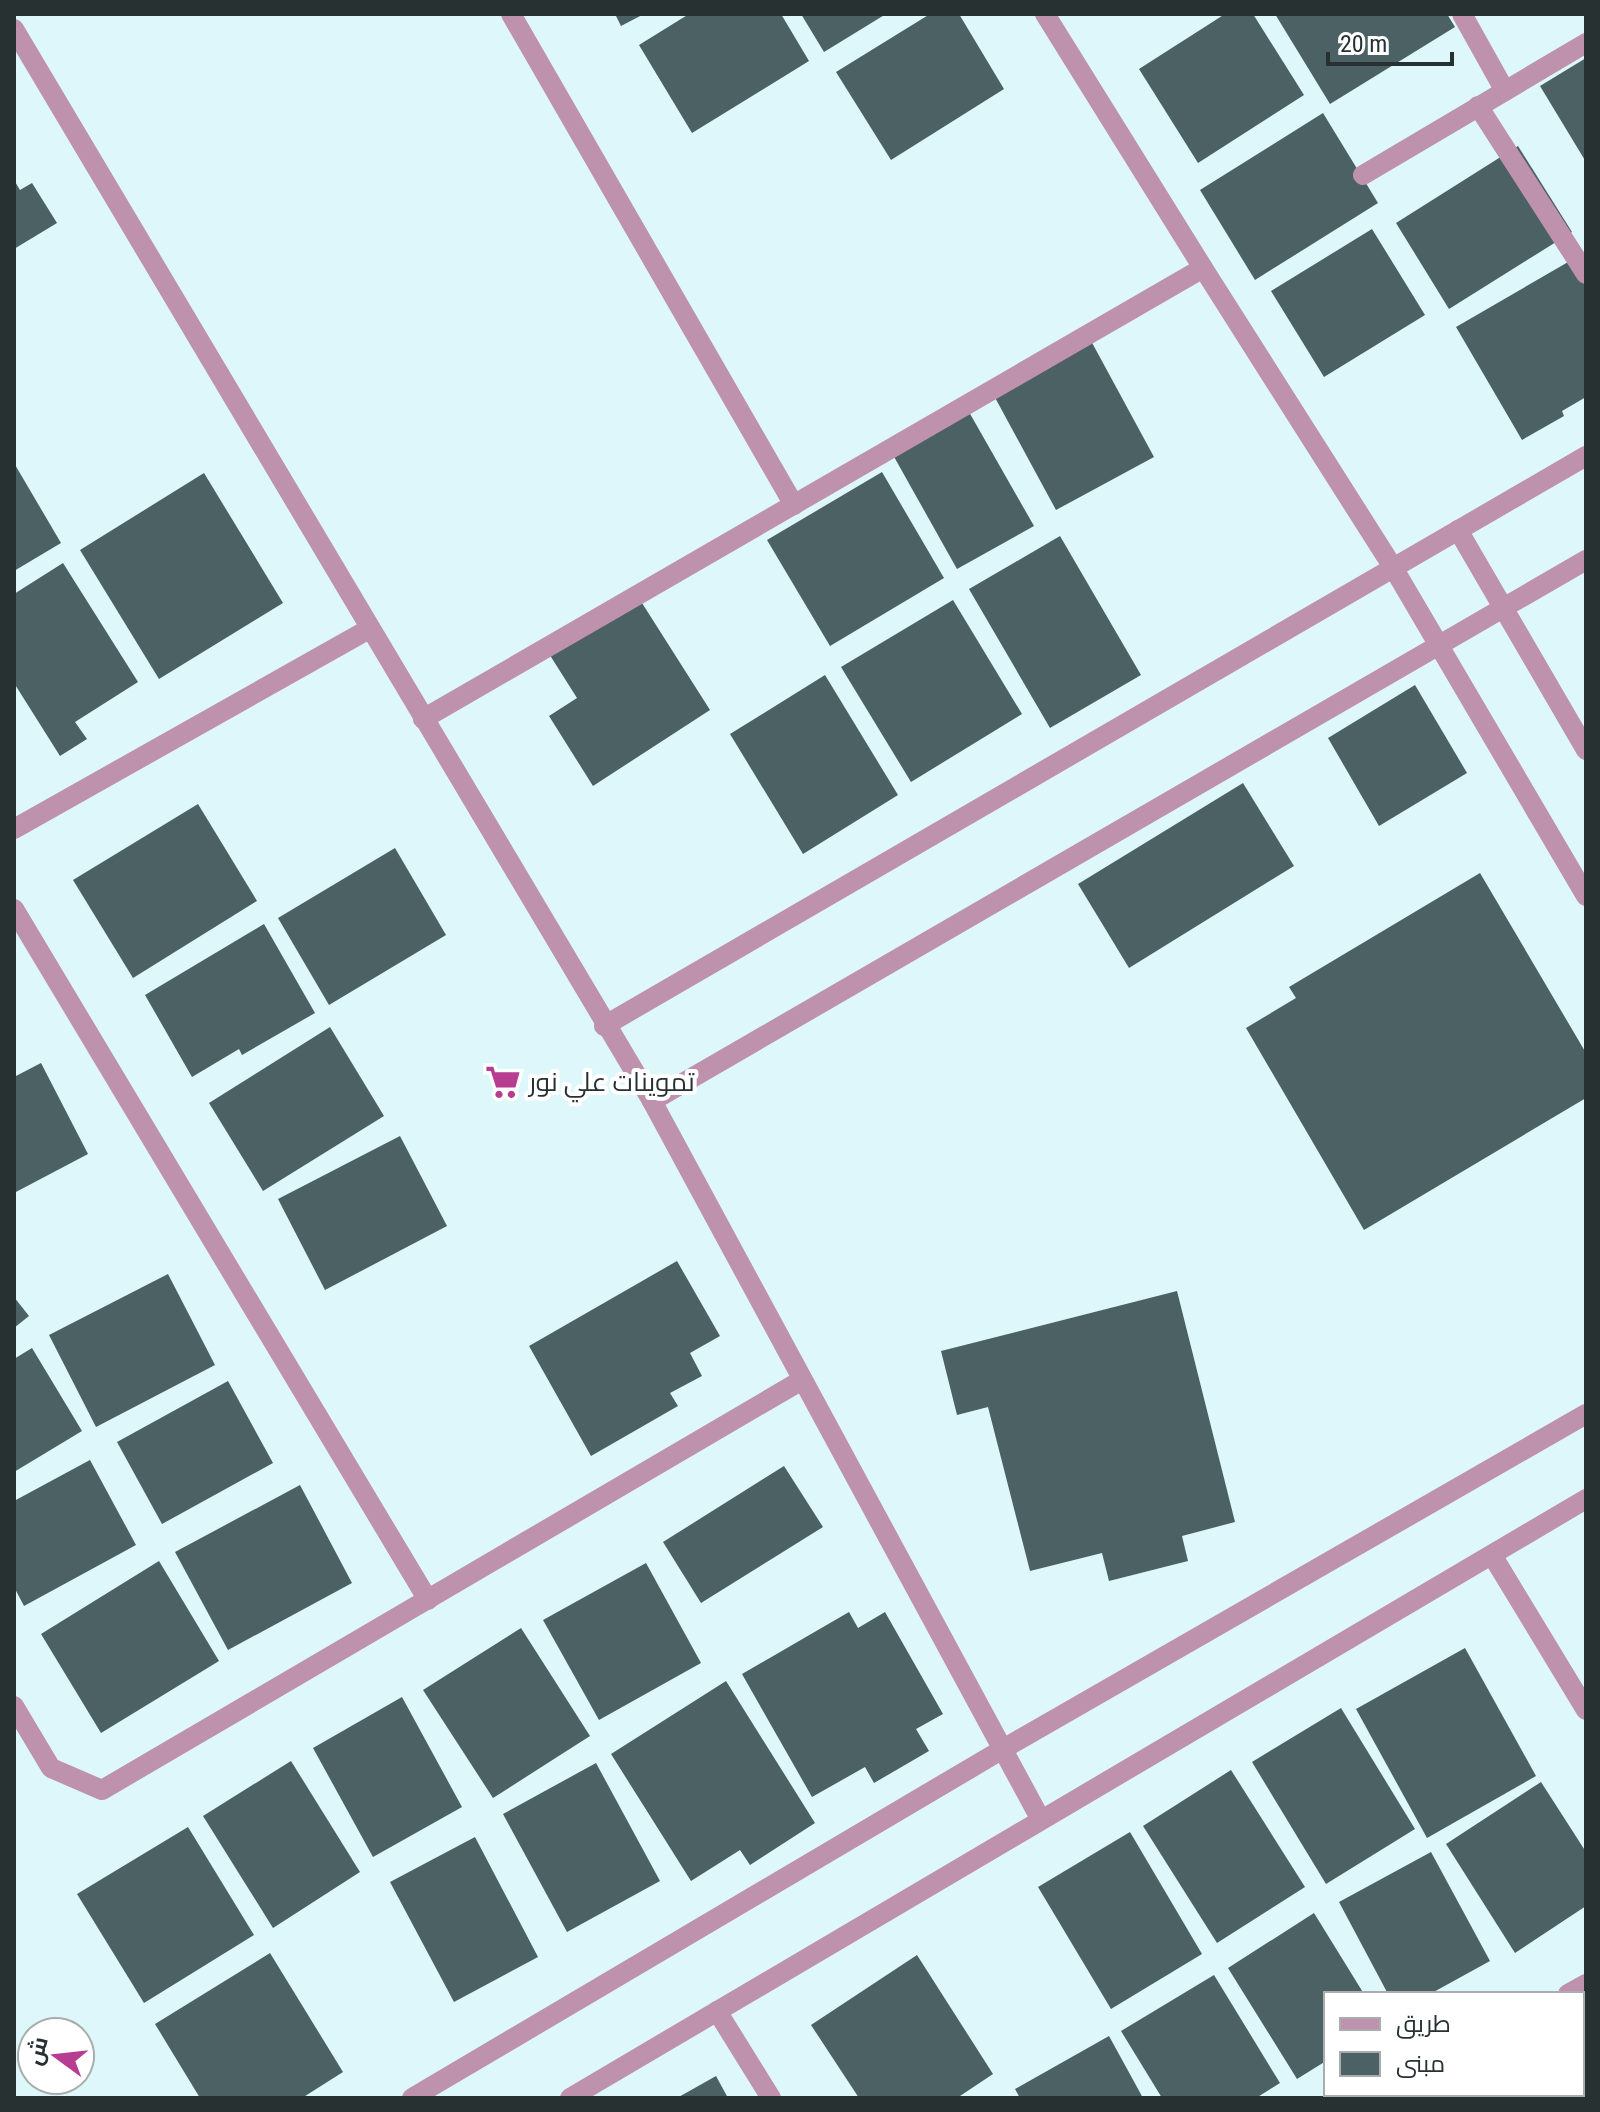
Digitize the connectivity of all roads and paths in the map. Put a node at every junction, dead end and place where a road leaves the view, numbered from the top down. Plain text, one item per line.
1 (511, 14) edge
2 (1045, 14) edge
3 (1462, 14) edge
4 (14, 29) edge
5 (1586, 43) edge
6 (1505, 91) junction
7 (1478, 106) junction
8 (1363, 175) dead end
9 (1203, 268) junction
10 (1586, 274) edge
11 (1586, 456) edge
12 (794, 505) junction
13 (1458, 530) junction
14 (1586, 560) edge
15 (1394, 569) junction
16 (1501, 607) junction
17 (369, 629) junction
18 (1439, 644) junction
19 (423, 719) junction
20 (1586, 750) edge
21 (14, 829) edge
22 (1586, 896) edge
23 (14, 909) edge
24 (604, 1026) junction
25 (652, 1101) junction
26 (802, 1380) junction
27 (1586, 1414) edge
28 (1586, 1499) edge
29 (1492, 1555) junction
30 (428, 1600) junction
31 (14, 1706) edge
32 (1586, 1710) edge
33 (1003, 1749) junction
34 (1041, 1820) junction
35 (717, 2011) junction
36 (412, 2098) edge
37 (570, 2098) edge
38 (771, 2098) edge

1 - 12 street
2 - 9 street
3 - 6 street
4 - 17 street
5 - 6 street
6 - 7 street
7 - 8 street
7 - 10 street
9 - 12 street
9 - 15 street
11 - 13 street
12 - 19 street
13 - 15 street
13 - 16 street
14 - 16 street
15 - 18 street
15 - 24 street
16 - 18 street
16 - 20 street
17 - 19 street
17 - 21 street
18 - 22 street
18 - 25 street
19 - 24 street
23 - 30 street
24 - 25 street
25 - 26 street
26 - 30 street
26 - 33 street
27 - 33 street
28 - 29 street
29 - 32 street
29 - 34 street
30 - 31 street
33 - 34 street
33 - 36 street
34 - 35 street
35 - 37 street
35 - 38 street

